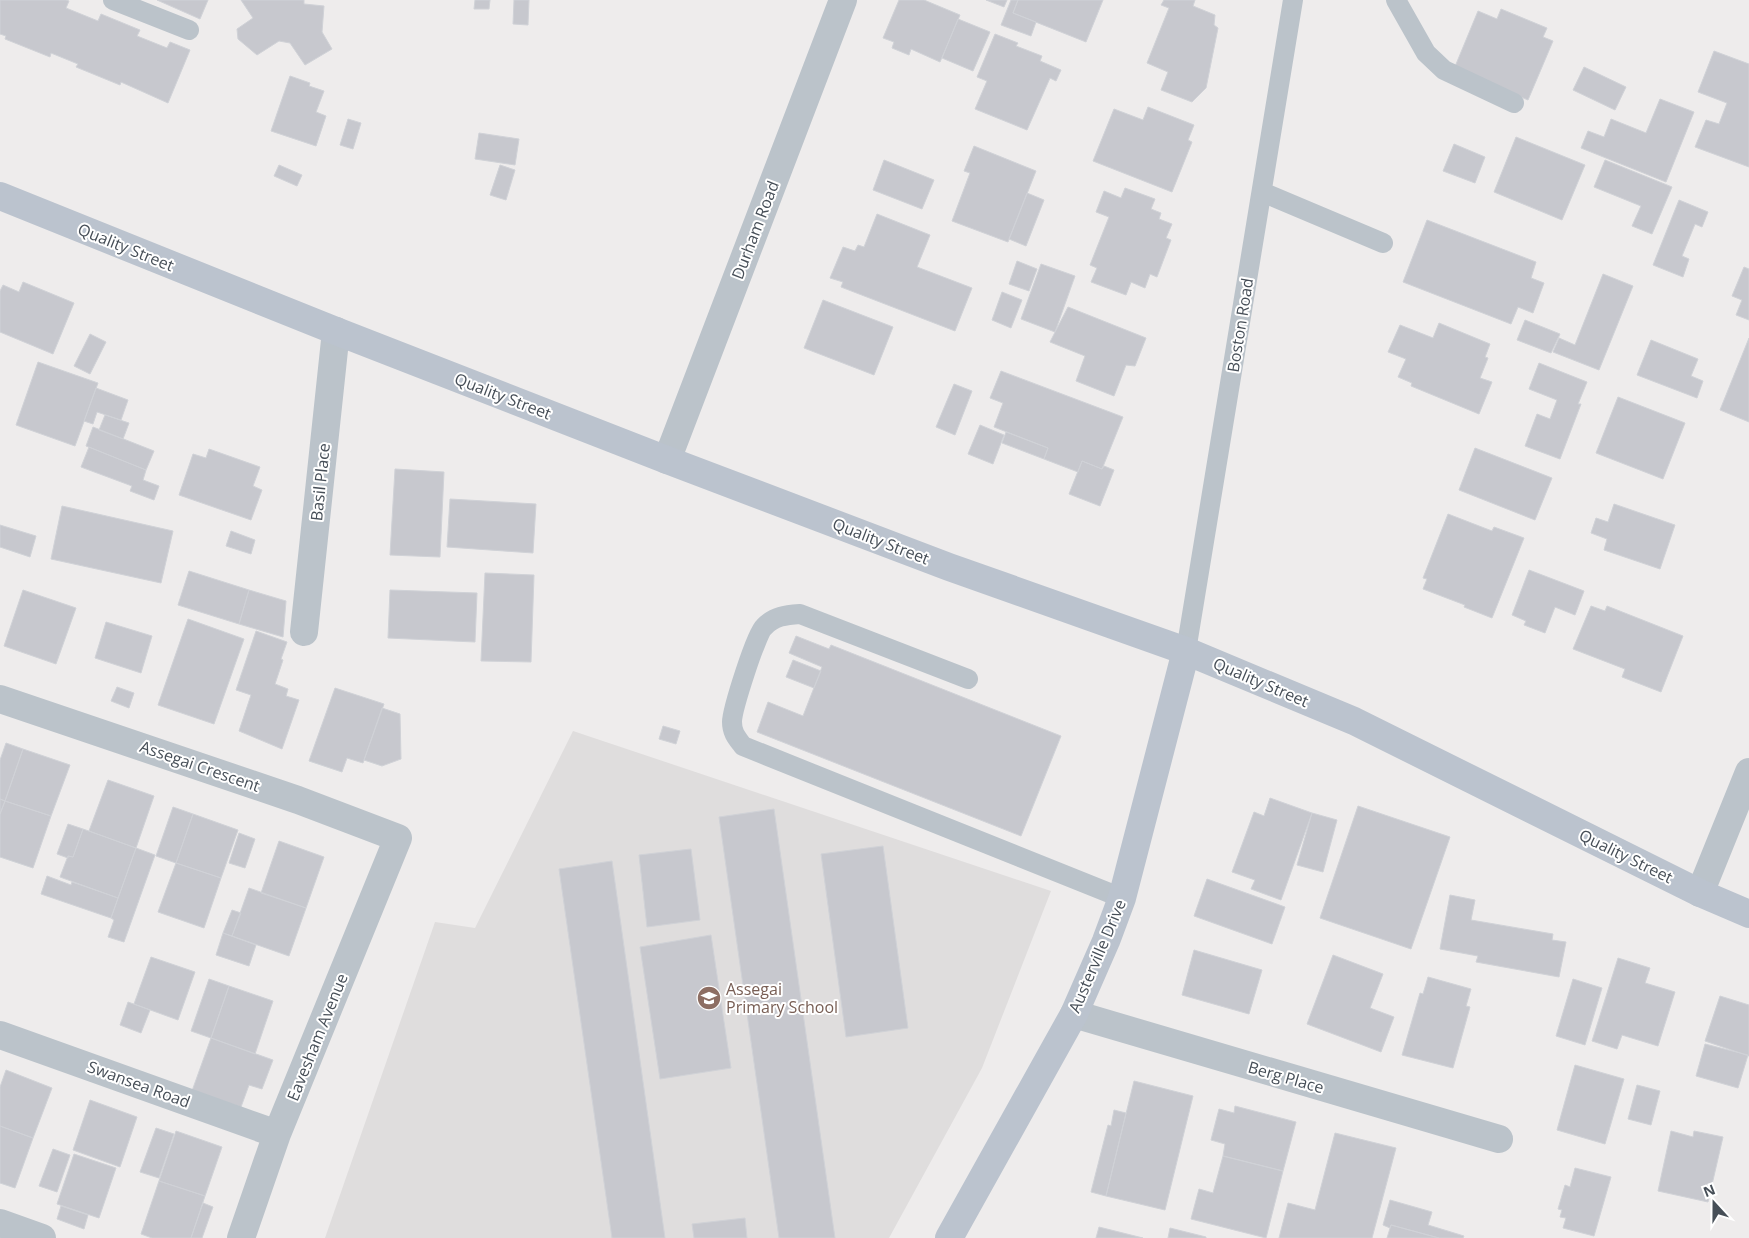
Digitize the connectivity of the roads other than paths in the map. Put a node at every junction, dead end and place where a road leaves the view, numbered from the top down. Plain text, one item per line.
1 (112, 0) edge
2 (843, 0) edge
3 (1293, 0) edge
4 (1396, 0) edge
5 (189, 30) dead end
6 (1514, 103) dead end
7 (1262, 192) junction
8 (0, 196) edge
9 (1383, 242) dead end
10 (336, 331) junction
11 (667, 460) junction
12 (304, 632) dead end
13 (1186, 651) junction
14 (968, 678) dead end
15 (0, 699) edge
16 (1749, 772) edge
17 (398, 838) joint
18 (1700, 892) junction
19 (1122, 898) junction
20 (1749, 914) edge
21 (1074, 1014) junction
22 (0, 1034) edge
23 (277, 1134) junction
24 (1499, 1139) dead end
25 (0, 1223) edge
26 (42, 1238) edge
27 (241, 1238) edge
28 (949, 1238) edge

1 - 5 lane
2 - 11 street, Durham Road
3 - 7 lane, Boston Road
4 - 6 lane
7 - 9 lane
7 - 13 lane, Boston Road
8 - 10 street, Quality Street
10 - 11 street, Quality Street
10 - 12 street, Basil Place
11 - 13 street, Quality Street
13 - 18 street, Quality Street
13 - 19 street, Austerville Drive
14 - 19 lane
15 - 17 street, Assegai Crescent
16 - 18 street
17 - 23 street, Eavesham Avenue
18 - 20 street, Quality Street
19 - 21 street, Austerville Drive
21 - 24 street, Berg Place
21 - 28 street, Austerville Drive
22 - 23 street, Swansea Road
23 - 27 street, Eavesham Avenue
25 - 26 street

